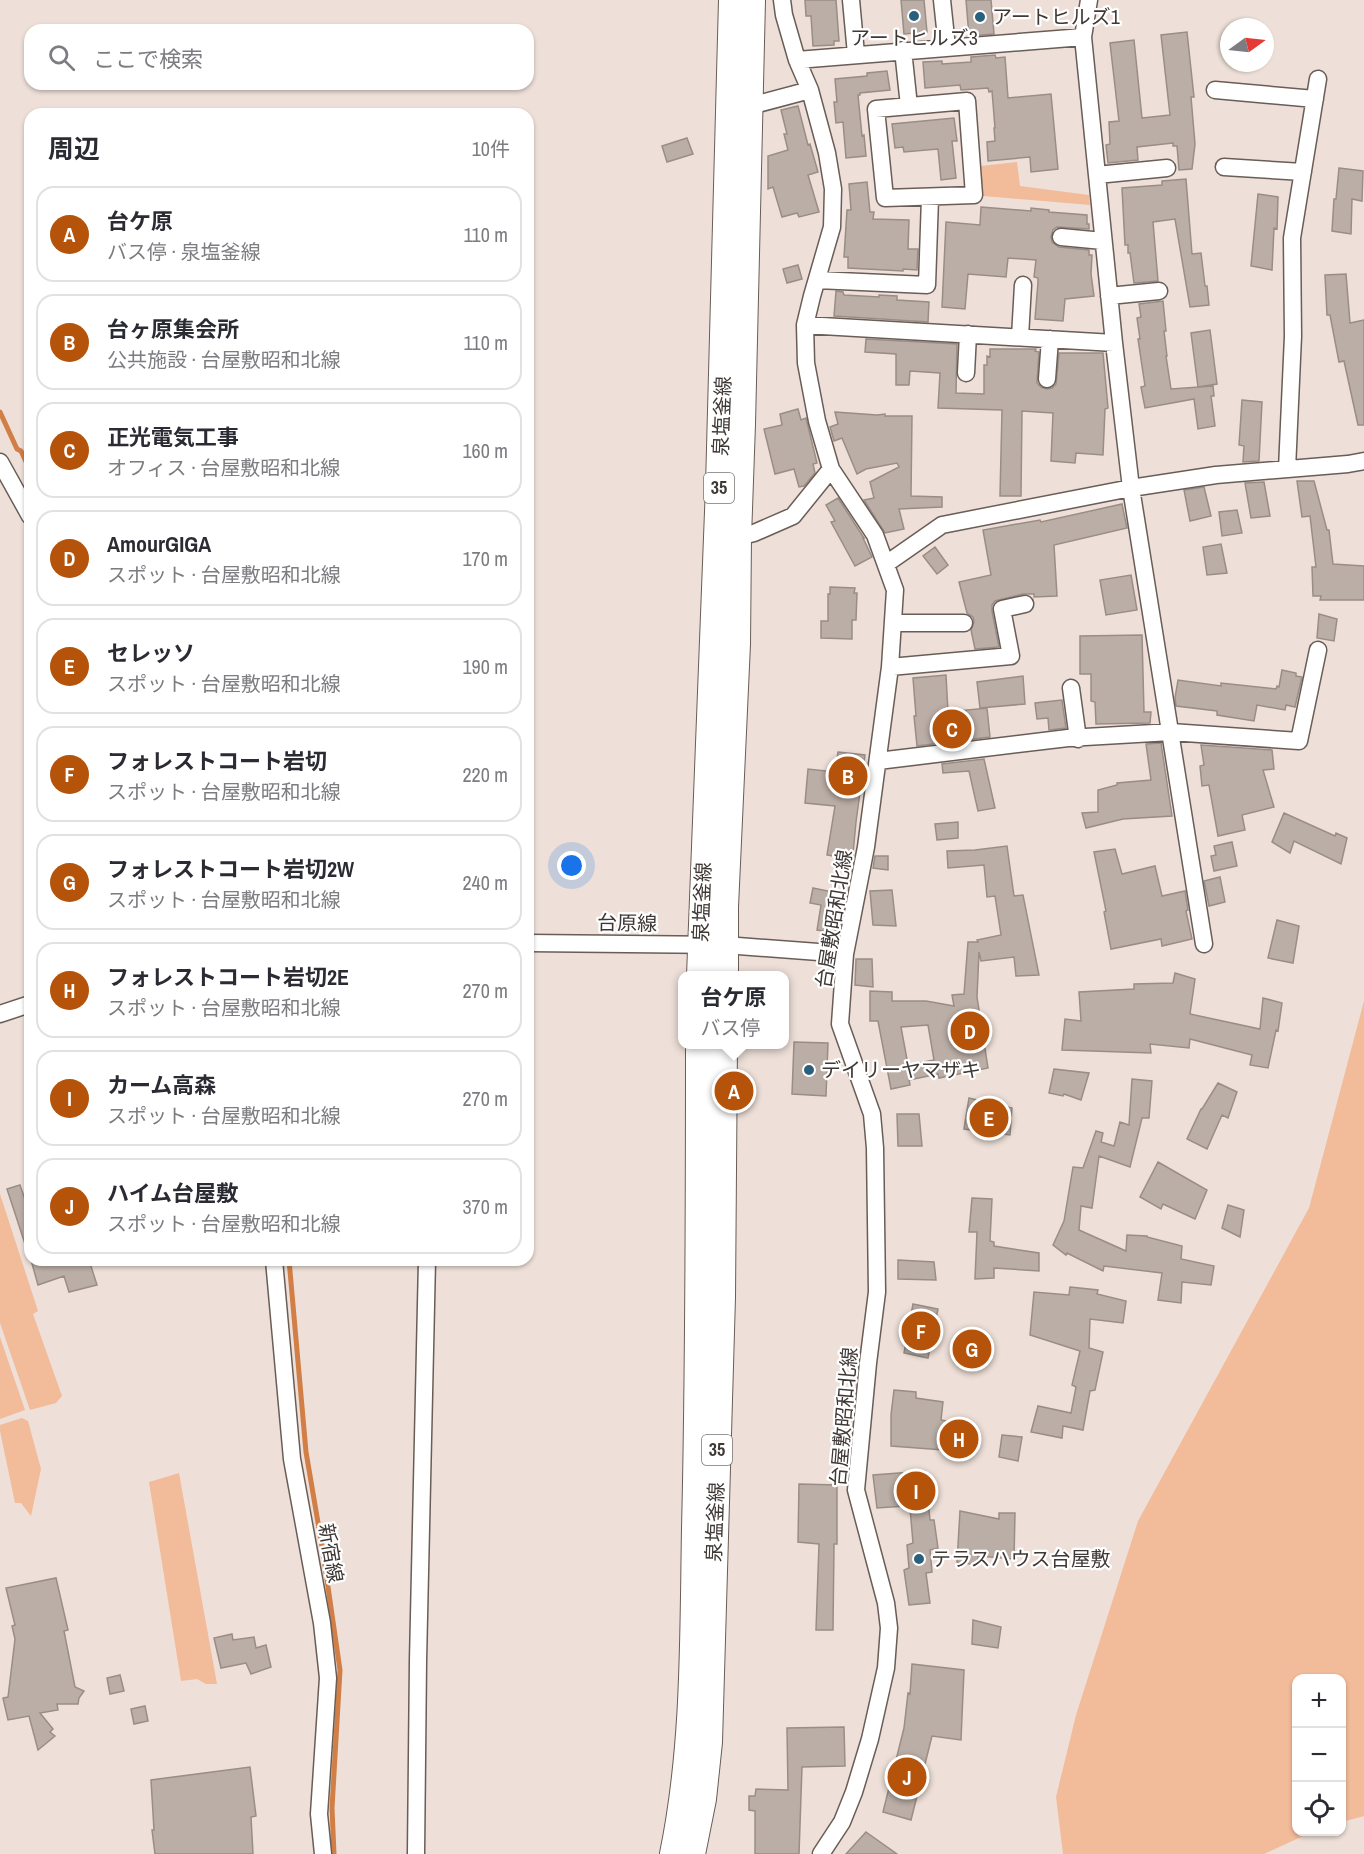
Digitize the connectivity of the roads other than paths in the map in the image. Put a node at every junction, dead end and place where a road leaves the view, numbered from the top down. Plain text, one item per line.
1 (732, 0) edge
2 (752, 0) edge
3 (782, 0) edge
4 (852, 0) edge
5 (942, 0) edge
6 (1089, 0) edge
7 (1083, 37) junction
8 (947, 47) junction
9 (903, 50) junction
10 (856, 54) junction
11 (797, 60) junction
12 (1318, 79) dead end
13 (810, 90) junction
14 (1215, 90) dead end
15 (1315, 99) junction
16 (909, 105) junction
17 (750, 106) junction
18 (1224, 167) dead end
19 (1167, 168) dead end
20 (1303, 172) junction
21 (1097, 175) junction
22 (930, 198) junction
23 (1060, 237) dead end
24 (1103, 241) junction
25 (817, 280) junction
26 (1023, 285) dead end
27 (1159, 291) dead end
28 (1109, 296) junction
29 (805, 325) junction
30 (968, 334) junction
31 (1020, 337) junction
32 (1050, 339) junction
33 (1114, 343) junction
34 (966, 373) dead end
35 (1047, 379) dead end
36 (1364, 461) edge
37 (0, 462) edge
38 (831, 469) junction
39 (1287, 469) junction
40 (1131, 488) junction
41 (24, 505) edge
42 (738, 537) junction
43 (886, 564) junction
44 (1025, 604) dead end
45 (893, 623) junction
46 (964, 623) dead end
47 (1318, 650) dead end
48 (890, 667) junction
49 (1071, 687) dead end
50 (1171, 732) junction
51 (1078, 739) junction
52 (878, 761) junction
53 (534, 943) edge
54 (1204, 944) dead end
55 (712, 945) junction
56 (845, 954) junction
57 (702, 971) edge
58 (723, 971) edge
59 (24, 1006) edge
60 (0, 1014) edge
61 (699, 1049) edge
62 (724, 1049) edge
63 (275, 1266) edge
64 (427, 1266) edge
65 (323, 1854) edge
66 (416, 1854) edge
67 (673, 1854) edge
68 (692, 1854) edge
69 (821, 1854) edge

1 - 55 main road, 泉塩釜線 / 35
2 - 17 main road, 泉塩釜線 / 35
3 - 11 street, 台屋敷昭和北線
4 - 10 street
5 - 8 street
6 - 7 street
7 - 8 street
7 - 21 street
8 - 9 street
9 - 10 street
9 - 16 street
10 - 11 street
11 - 13 street, 台屋敷昭和北線
12 - 15 street
13 - 17 street
13 - 25 street, 台屋敷昭和北線
14 - 15 street
15 - 20 street
16 - 22 street
16 - 22 street
17 - 42 main road, 泉塩釜線 / 35
18 - 20 street
19 - 21 street
20 - 39 street
21 - 24 street
22 - 25 street
23 - 24 street
24 - 28 street
25 - 29 street, 台屋敷昭和北線
26 - 31 street
27 - 28 street
28 - 33 street
29 - 30 street
29 - 38 street, 台屋敷昭和北線
30 - 31 street
30 - 34 street
31 - 32 street
32 - 33 street
32 - 35 street
33 - 40 street
36 - 39 street
37 - 41 street
38 - 42 street
38 - 43 street, 台屋敷昭和北線
39 - 40 street
40 - 43 street
40 - 50 street
42 - 55 main road, 泉塩釜線 / 35
43 - 45 street, 台屋敷昭和北線
44 - 48 street
45 - 46 street
45 - 48 street, 台屋敷昭和北線
47 - 50 street
48 - 52 street, 台屋敷昭和北線
49 - 51 street
50 - 51 street
50 - 54 street
51 - 52 street
52 - 56 street, 台屋敷昭和北線
53 - 55 street, 台原線
55 - 56 street, 台原線
55 - 57 main road, 泉塩釜線 / 35
55 - 58 main road, 泉塩釜線 / 35
56 - 69 street, 台屋敷昭和北線
59 - 60 street
61 - 67 main road, 泉塩釜線 / 35
62 - 68 main road, 泉塩釜線 / 35
63 - 65 street, 新宿線
64 - 66 street

